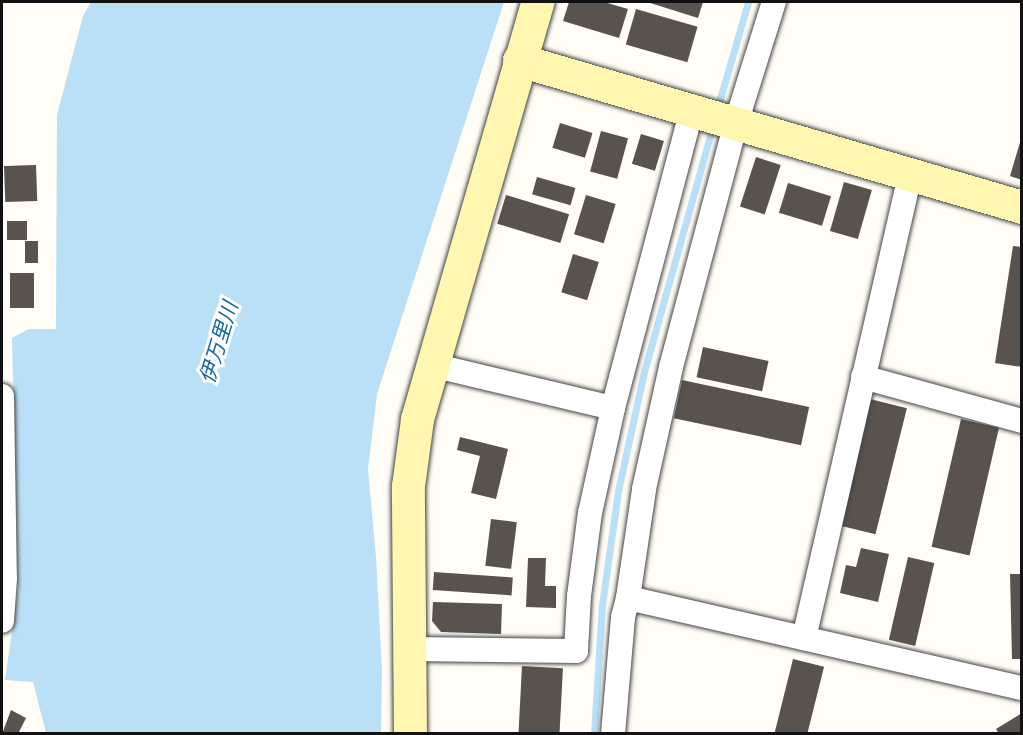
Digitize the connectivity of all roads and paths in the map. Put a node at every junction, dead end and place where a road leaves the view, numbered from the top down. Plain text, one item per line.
1 (537, 2) edge
2 (774, 2) edge
3 (519, 60) junction
4 (692, 110) junction
5 (736, 123) junction
6 (910, 174) junction
7 (1022, 207) edge
8 (432, 365) junction
9 (863, 376) junction
10 (2, 396) edge
11 (613, 408) junction
12 (1022, 421) edge
13 (628, 598) junction
14 (2, 621) edge
15 (804, 638) junction
16 (409, 649) junction
17 (1022, 688) edge
18 (410, 734) edge
19 (613, 734) edge

1 - 3 street
2 - 5 street
3 - 4 street
3 - 8 street
4 - 5 street
4 - 11 street
5 - 6 street
5 - 13 street
6 - 7 street
6 - 9 street
8 - 11 street
8 - 16 street
9 - 12 street
9 - 15 street
10 - 14 street
11 - 16 street
13 - 15 street
13 - 19 street
15 - 17 street
16 - 18 street

